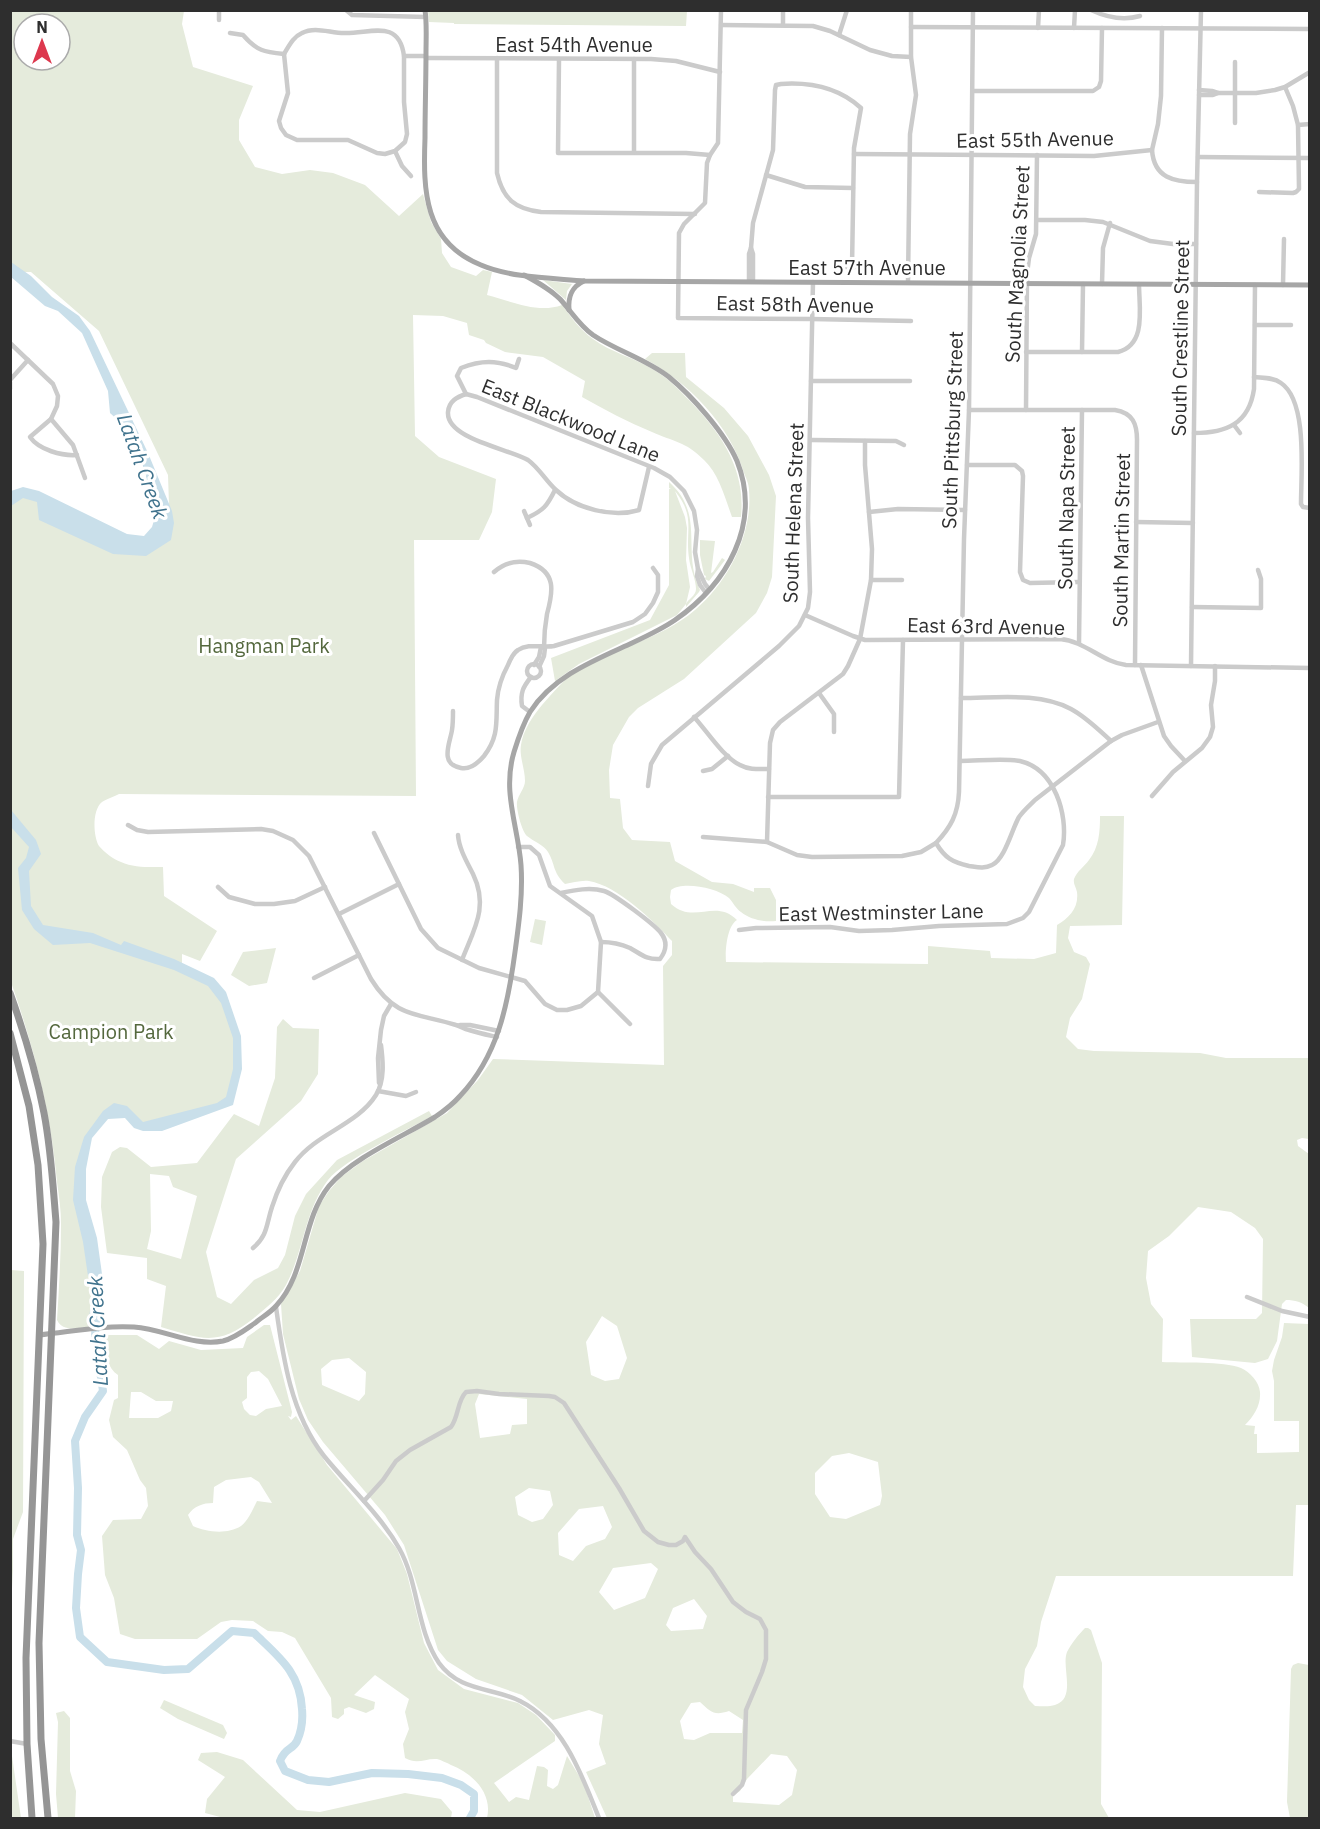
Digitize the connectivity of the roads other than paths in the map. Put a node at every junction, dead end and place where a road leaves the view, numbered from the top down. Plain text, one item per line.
1 (219, 10) edge
2 (346, 10) edge
3 (721, 10) edge
4 (783, 10) edge
5 (847, 10) edge
6 (911, 10) edge
7 (973, 10) edge
8 (1039, 10) edge
9 (1076, 10) edge
10 (1091, 10) edge
11 (1201, 10) edge
12 (425, 14) edge
13 (1140, 16) dead end
14 (219, 20) dead end
15 (721, 25) junction
16 (783, 25) junction
17 (911, 27) junction
18 (973, 27) junction
19 (1038, 28) junction
20 (1075, 28) junction
21 (1102, 28) junction
22 (1162, 28) junction
23 (1201, 29) junction
24 (1310, 29) edge
25 (230, 33) dead end
26 (839, 35) junction
27 (284, 54) junction
28 (404, 56) junction
29 (426, 57) junction
30 (912, 57) junction
31 (497, 58) junction
32 (559, 59) junction
33 (634, 59) junction
34 (1235, 62) dead end
35 (720, 72) junction
36 (1310, 72) edge
37 (1285, 87) junction
38 (973, 92) junction
39 (1199, 93) junction
40 (1235, 93) junction
41 (1235, 123) dead end
42 (1310, 124) edge
43 (1298, 125) junction
44 (1152, 150) junction
45 (395, 151) junction
46 (634, 152) junction
47 (854, 154) junction
48 (710, 155) junction
49 (910, 155) junction
50 (1037, 155) junction
51 (972, 156) junction
52 (1198, 157) junction
53 (1297, 158) junction
54 (1310, 158) edge
55 (766, 175) junction
56 (411, 176) dead end
57 (1197, 182) junction
58 (854, 188) junction
59 (1259, 192) dead end
60 (695, 214) junction
61 (1037, 220) junction
62 (1110, 224) junction
63 (1284, 239) dead end
64 (1196, 244) junction
65 (836, 267) dead end
66 (852, 267) junction
67 (868, 267) dead end
68 (524, 275) junction
69 (585, 281) junction
70 (679, 281) junction
71 (751, 281) junction
72 (813, 282) junction
73 (908, 282) junction
74 (970, 283) junction
75 (1027, 283) junction
76 (1083, 284) junction
77 (1102, 284) junction
78 (1139, 284) junction
79 (1196, 284) junction
80 (1255, 285) junction
81 (1283, 285) junction
82 (1310, 285) edge
83 (569, 312) junction
84 (812, 319) junction
85 (911, 321) dead end
86 (1255, 325) junction
87 (1291, 325) dead end
88 (10, 343) edge
89 (1026, 352) junction
90 (1082, 352) junction
91 (519, 359) dead end
92 (28, 360) junction
93 (1254, 377) junction
94 (10, 381) edge
95 (811, 381) junction
96 (910, 381) dead end
97 (10, 389) edge
98 (466, 394) junction
99 (969, 410) junction
100 (1026, 410) junction
101 (1082, 410) junction
102 (51, 419) junction
103 (1234, 425) junction
104 (1194, 433) junction
105 (1240, 433) dead end
106 (811, 441) junction
107 (866, 441) junction
108 (904, 445) dead end
109 (1302, 445) junction
110 (1310, 445) edge
111 (77, 455) junction
112 (967, 465) junction
113 (649, 466) junction
114 (85, 478) dead end
115 (555, 490) junction
116 (1310, 508) edge
117 (965, 510) junction
118 (524, 511) dead end
119 (869, 512) junction
120 (527, 518) junction
121 (1136, 522) junction
122 (1193, 523) junction
123 (530, 525) dead end
124 (653, 568) dead end
125 (1258, 570) dead end
126 (494, 572) dead end
127 (871, 580) junction
128 (902, 580) dead end
129 (1079, 582) junction
130 (708, 591) junction
131 (1192, 607) junction
132 (805, 615) junction
133 (860, 639) junction
134 (903, 639) junction
135 (962, 639) junction
136 (1079, 643) junction
137 (543, 648) junction
138 (1134, 665) junction
139 (1142, 665) junction
140 (536, 666) junction
141 (1191, 666) junction
142 (1215, 666) junction
143 (1310, 668) edge
144 (531, 677) junction
145 (819, 693) junction
146 (961, 698) junction
147 (453, 711) dead end
148 (530, 712) junction
149 (694, 717) junction
150 (1158, 722) junction
151 (834, 732) dead end
152 (1111, 741) junction
153 (728, 756) junction
154 (960, 761) junction
155 (1185, 761) junction
156 (769, 769) junction
157 (703, 771) dead end
158 (648, 786) dead end
159 (1053, 787) junction
160 (1152, 796) dead end
161 (768, 797) junction
162 (128, 825) dead end
163 (374, 833) dead end
164 (458, 835) dead end
165 (703, 837) dead end
166 (767, 842) junction
167 (936, 843) junction
168 (518, 847) junction
169 (399, 884) junction
170 (325, 886) junction
171 (218, 887) dead end
172 (561, 893) junction
173 (339, 914) junction
174 (739, 930) dead end
175 (602, 942) junction
176 (359, 955) junction
177 (462, 960) junction
178 (314, 978) dead end
179 (511, 978) junction
180 (598, 992) junction
181 (10, 993) edge
182 (391, 1004) junction
183 (630, 1024) dead end
184 (10, 1033) edge
185 (498, 1034) junction
186 (378, 1091) junction
187 (416, 1092) dead end
188 (253, 1248) dead end
189 (1247, 1297) dead end
190 (276, 1307) junction
191 (1310, 1317) edge
192 (53, 1334) junction
193 (39, 1335) junction
194 (364, 1501) junction
195 (10, 1741) edge
196 (27, 1744) junction
197 (733, 1794) dead end
198 (33, 1818) edge
199 (48, 1818) edge
200 (599, 1818) edge

1 - 14 street
2 - 12 street
3 - 15 street
4 - 16 street
5 - 26 street
6 - 17 street
7 - 18 street, South Pittsburg Street
8 - 19 street
9 - 20 street
10 - 13 street
11 - 23 street, South Crestline Street
12 - 29 main road
15 - 16 street
15 - 35 street
16 - 26 street
17 - 18 street
17 - 30 street
18 - 19 street
18 - 38 street, South Pittsburg Street
19 - 20 street
20 - 21 street
21 - 22 street
21 - 38 street
22 - 23 street
22 - 44 street
23 - 24 street
23 - 39 street, South Crestline Street
25 - 27 street
26 - 30 street
27 - 28 street
27 - 45 street
28 - 29 street, East 54th Avenue
28 - 45 street
29 - 31 street, East 54th Avenue
29 - 68 main road, East 57th Avenue
30 - 49 street
31 - 32 street, East 54th Avenue
31 - 60 street
32 - 33 street, East 54th Avenue
32 - 46 street
33 - 35 street, East 54th Avenue
33 - 46 street
34 - 40 street
35 - 48 street
36 - 37 street
37 - 40 street
37 - 43 street
38 - 51 street, South Pittsburg Street
39 - 40 street
39 - 52 street, South Crestline Street
40 - 41 street
42 - 43 street
43 - 53 street
44 - 50 street, East 55th Avenue
44 - 57 street
45 - 56 street
46 - 48 street
47 - 49 street, East 55th Avenue
47 - 55 street
47 - 58 street
48 - 60 street
49 - 51 street, East 55th Avenue
49 - 73 street
50 - 51 street, East 55th Avenue
50 - 61 street, South Magnolia Street
51 - 74 street, South Pittsburg Street
52 - 53 street
52 - 57 street, South Crestline Street
53 - 54 street
53 - 59 street
55 - 58 street
55 - 71 street
57 - 64 street, South Crestline Street
58 - 66 street
60 - 70 street
61 - 62 street
61 - 75 street, South Magnolia Street
62 - 64 street
62 - 77 street
63 - 81 street
64 - 79 street, South Crestline Street
65 - 66 street
66 - 67 street
68 - 69 main road, East 57th Avenue
68 - 83 main road
69 - 70 main road, East 57th Avenue
69 - 83 main road
70 - 71 main road, East 57th Avenue
70 - 84 street, East 58th Avenue
71 - 72 main road, East 57th Avenue
72 - 73 main road, East 57th Avenue
72 - 84 street, South Helena Street
73 - 74 main road, East 57th Avenue
74 - 75 main road, East 57th Avenue
74 - 99 street, South Pittsburg Street
75 - 76 main road, East 57th Avenue
75 - 89 street, South Magnolia Street
76 - 77 main road, East 57th Avenue
76 - 90 street
77 - 78 main road, East 57th Avenue
78 - 79 main road, East 57th Avenue
78 - 90 street
79 - 80 main road, East 57th Avenue
79 - 104 street, South Crestline Street
80 - 81 main road, East 57th Avenue
80 - 86 street
81 - 82 main road, East 57th Avenue
83 - 130 main road
84 - 85 street, East 58th Avenue
84 - 95 street, South Helena Street
86 - 87 street
86 - 93 street
88 - 92 street
89 - 90 street
89 - 100 street, South Magnolia Street
91 - 98 street
92 - 94 street
92 - 102 street
93 - 103 street
93 - 109 street
94 - 97 street
95 - 96 street
95 - 106 street, South Helena Street
98 - 113 street, East Blackwood Lane
98 - 115 street
99 - 100 street
99 - 112 street, South Pittsburg Street
100 - 101 street
101 - 121 street, South Martin Street
101 - 129 street, South Napa Street
102 - 111 street
102 - 111 street
103 - 104 street
103 - 105 street
104 - 122 street, South Crestline Street
106 - 107 street
106 - 132 street, South Helena Street
107 - 108 street
107 - 119 street
109 - 110 street
109 - 116 street
111 - 114 street
112 - 117 street, South Pittsburg Street
112 - 129 street
113 - 115 street
113 - 130 street, East Blackwood Lane
115 - 120 street
117 - 119 street
117 - 135 street, South Pittsburg Street
118 - 120 street
119 - 127 street
120 - 123 street
121 - 122 street
121 - 138 street, South Martin Street
122 - 131 street, South Crestline Street
124 - 137 street
125 - 131 street
126 - 137 street
127 - 128 street
127 - 133 street
129 - 136 street, South Napa Street
130 - 148 main road
131 - 141 street, South Crestline Street
132 - 133 street, East 63rd Avenue
132 - 149 street, South Helena Street
133 - 134 street, East 63rd Avenue
133 - 145 street
134 - 135 street, East 63rd Avenue
134 - 161 street
135 - 136 street, East 63rd Avenue
135 - 146 street, South Pittsburg Street
136 - 138 street, East 63rd Avenue
137 - 140 street
137 - 147 street
138 - 139 street, East 63rd Avenue
139 - 141 street, East 63rd Avenue
139 - 150 street
140 - 144 street
140 - 144 street
141 - 142 street, East 63rd Avenue
142 - 143 street, East 63rd Avenue
142 - 155 street
144 - 148 street
145 - 151 street
145 - 156 street
146 - 152 street
146 - 154 street, South Pittsburg Street
148 - 168 main road
149 - 153 street
149 - 158 street, South Helena Street
150 - 152 street
150 - 155 street
152 - 159 street
153 - 156 street
153 - 157 street
154 - 159 street
154 - 167 street, South Pittsburg Street
155 - 160 street
156 - 161 street
159 - 167 street
159 - 174 street, East Westminster Lane
161 - 166 street
162 - 170 street
163 - 169 street
164 - 177 street
165 - 166 street
166 - 167 street
168 - 172 street
168 - 179 main road
169 - 173 street
169 - 177 street
170 - 171 street
170 - 173 street
172 - 175 street
172 - 175 street
173 - 176 street
175 - 180 street
176 - 178 street
176 - 182 street
177 - 179 street
179 - 180 street
179 - 185 main road
180 - 183 street
181 - 192 highway
182 - 185 street
182 - 186 street
184 - 193 highway
185 - 190 main road
186 - 187 street
186 - 188 street
189 - 191 street
190 - 192 main road
190 - 194 street
192 - 193 main road
192 - 199 highway
193 - 196 highway
194 - 197 street
194 - 200 street
195 - 196 street
196 - 198 highway

